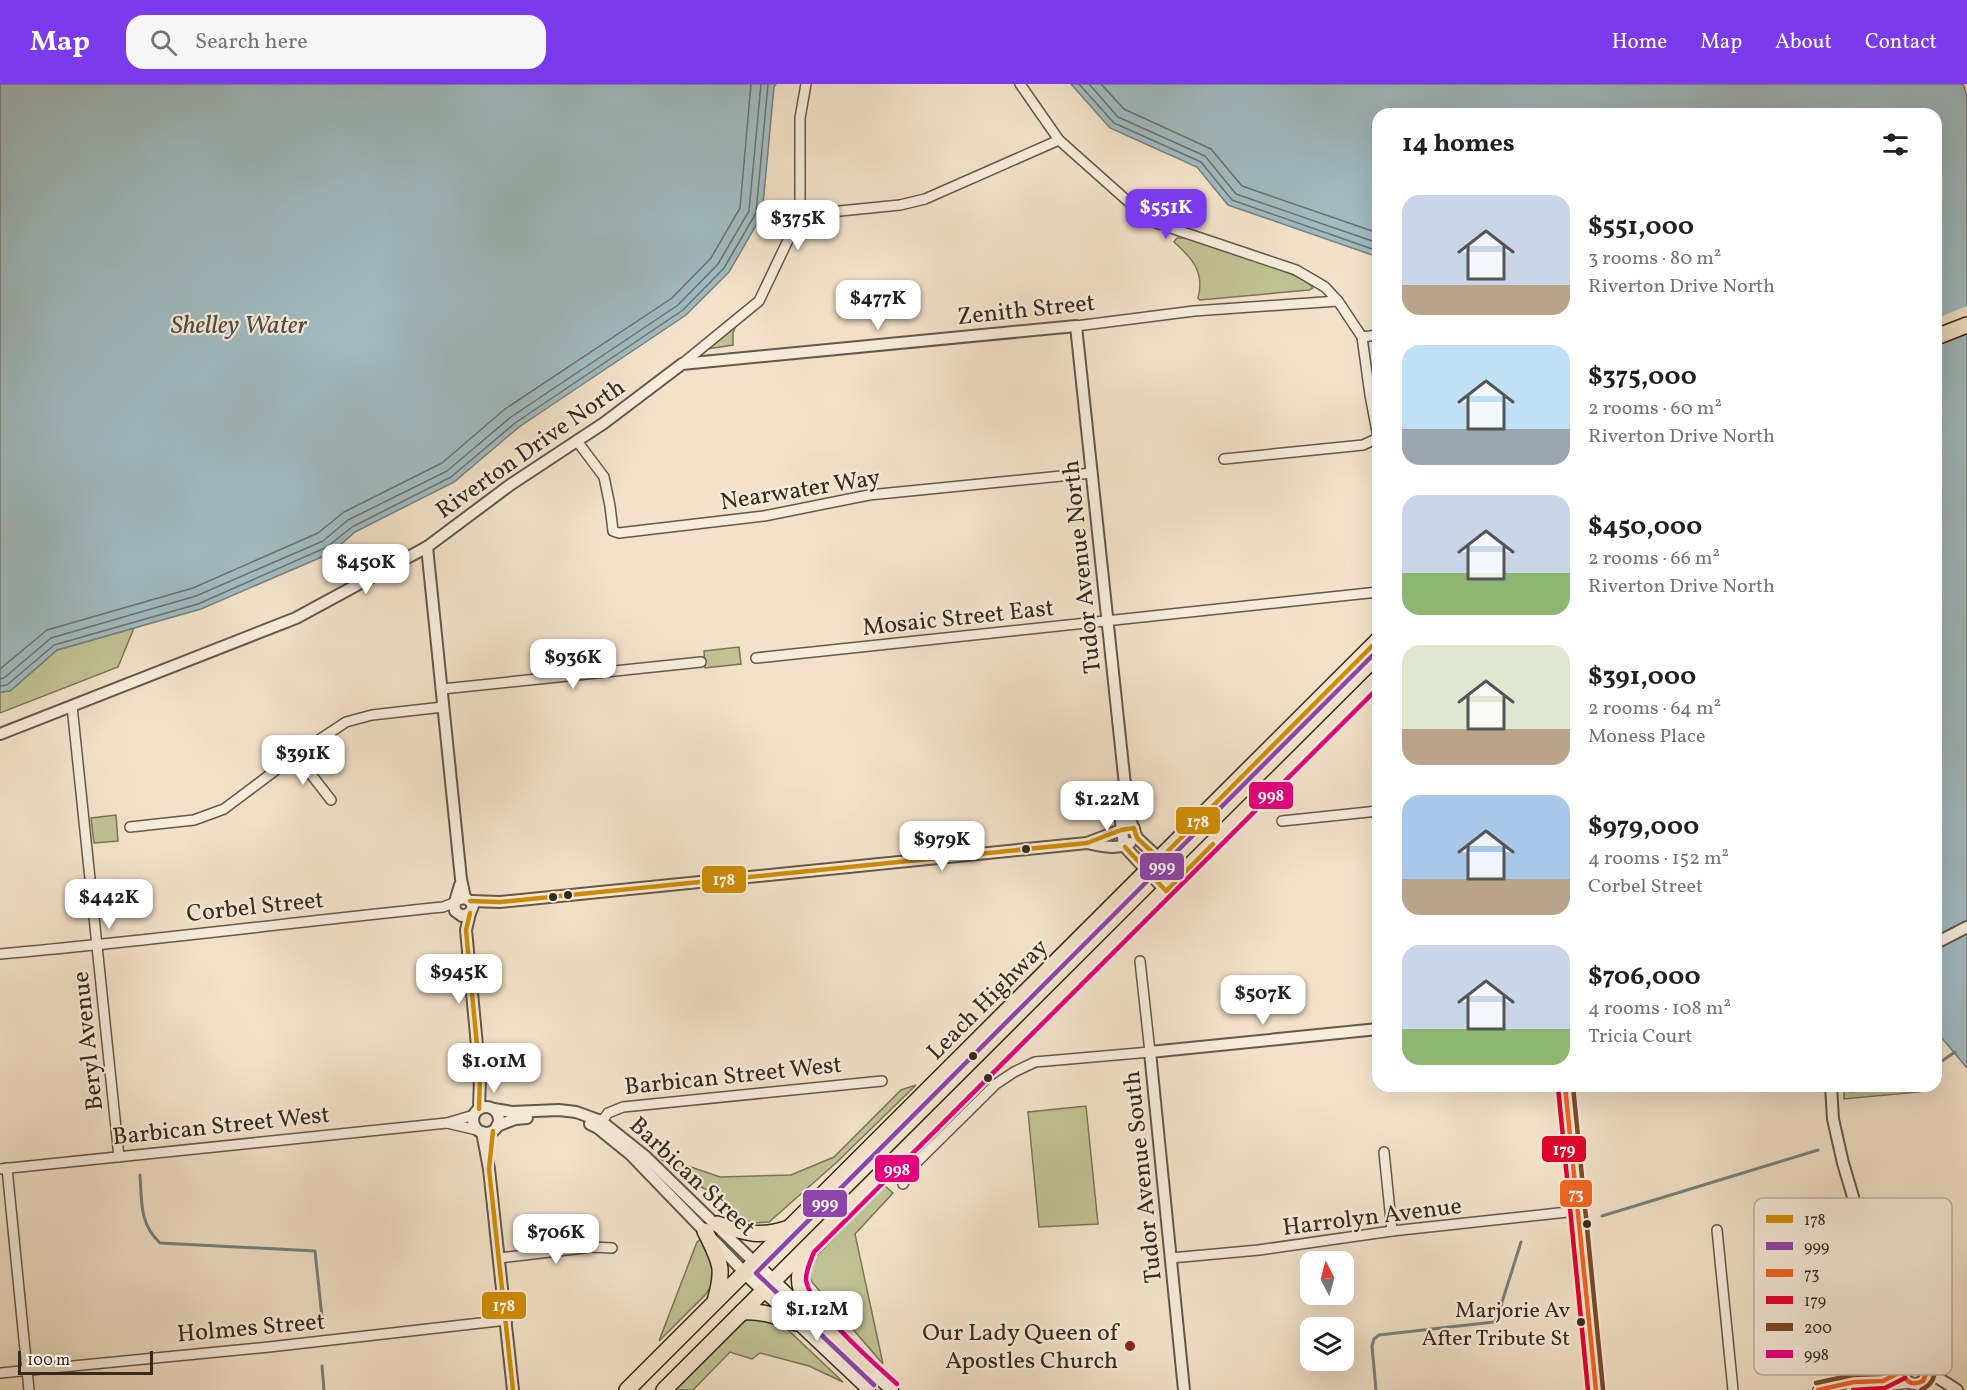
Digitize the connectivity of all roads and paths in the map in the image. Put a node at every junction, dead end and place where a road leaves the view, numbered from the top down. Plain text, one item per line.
1 (806, 84) edge
2 (1020, 84) edge
3 (1059, 140) junction
4 (800, 215) junction
5 (1338, 301) junction
6 (1967, 314) edge
7 (1942, 324) edge
8 (1967, 325) edge
9 (1076, 326) junction
10 (1942, 335) edge
11 (1372, 336) edge
12 (1362, 337) junction
13 (682, 364) junction
14 (1372, 406) edge
15 (577, 441) junction
16 (1372, 441) edge
17 (1224, 459) dead end
18 (1092, 473) junction
19 (427, 547) junction
20 (1372, 593) edge
21 (1107, 622) junction
22 (1372, 646) edge
23 (756, 658) dead end
24 (701, 662) dead end
25 (1372, 684) edge
26 (442, 689) junction
27 (72, 706) junction
28 (443, 707) junction
29 (0, 734) edge
30 (296, 755) junction
31 (331, 800) dead end
32 (1124, 804) junction
33 (1372, 812) edge
34 (1282, 821) dead end
35 (130, 827) dead end
36 (1121, 830) junction
37 (1135, 833) junction
38 (1087, 843) junction
39 (1124, 846) junction
40 (1160, 859) junction
41 (1147, 872) junction
42 (1179, 877) junction
43 (1166, 891) junction
44 (463, 907) junction
45 (1967, 927) edge
46 (1942, 939) edge
47 (97, 946) junction
48 (0, 954) edge
49 (1140, 961) dead end
50 (1372, 1030) edge
51 (1150, 1052) junction
52 (882, 1081) dead end
53 (1566, 1092) edge
54 (1831, 1092) edge
55 (484, 1110) junction
56 (447, 1123) junction
57 (600, 1124) junction
58 (487, 1130) junction
59 (1384, 1152) dead end
60 (119, 1157) junction
61 (4, 1169) edge
62 (903, 1184) dead end
63 (1854, 1198) edge
64 (1577, 1211) junction
65 (711, 1227) junction
66 (789, 1228) junction
67 (1717, 1230) dead end
68 (1392, 1231) junction
69 (612, 1248) dead end
70 (808, 1248) junction
71 (499, 1258) junction
72 (1171, 1258) junction
73 (750, 1268) junction
74 (768, 1286) junction
75 (715, 1302) junction
76 (742, 1312) junction
77 (507, 1320) junction
78 (796, 1323) junction
79 (868, 1367) junction
80 (27, 1370) junction
81 (0, 1373) edge
82 (1894, 1375) edge
83 (1904, 1375) edge
84 (1925, 1376) joint
85 (1910, 1383) junction
86 (1824, 1389) edge
87 (29, 1390) edge
88 (513, 1390) edge
89 (627, 1390) edge
90 (664, 1390) edge
91 (869, 1390) edge
92 (892, 1390) edge
93 (1184, 1390) edge
94 (1596, 1390) edge
95 (1733, 1390) edge
96 (1818, 1390) edge
97 (1832, 1390) edge
98 (1851, 1390) edge
99 (1957, 1390) edge

1 - 4 street, Riverton Drive North
2 - 3 street
3 - 4 street
3 - 5 street
4 - 13 street, Riverton Drive North
5 - 9 street, Zenith Street
5 - 12 street
6 - 7 highway
8 - 10 highway
9 - 13 street, Zenith Street
9 - 18 street, Tudor Avenue North
11 - 12 street
12 - 14 street
13 - 15 street, Riverton Drive North
15 - 18 street, Nearwater Way
15 - 19 street, Riverton Drive North
16 - 17 street
18 - 21 street, Tudor Avenue North
19 - 26 street
19 - 27 street, Riverton Drive North
20 - 21 street, Mosaic Street East
21 - 23 street, Mosaic Street East
21 - 32 street, Tudor Avenue North
22 - 40 highway, Leach Highway
24 - 26 street
25 - 42 highway, Leach Highway
26 - 28 street
27 - 29 street, Riverton Drive North
27 - 47 street, Beryl Avenue
28 - 30 street
28 - 44 street
30 - 31 street
30 - 35 street
32 - 36 street, Tudor Avenue North
32 - 37 street, Tudor Avenue North
33 - 34 street
36 - 37 street, Corbel Street
36 - 38 street, Corbel Street
36 - 39 street, Tudor Avenue North
37 - 39 street
37 - 40 street, Tudor Avenue North
38 - 39 street, Corbel Street
38 - 44 street, Corbel Street
39 - 41 street
40 - 41 highway, Leach Highway
40 - 42 street, Tudor Avenue North
41 - 43 street
41 - 66 highway, Leach Highway
42 - 43 highway, Leach Highway
43 - 70 highway, Leach Highway
44 - 47 street, Corbel Street
44 - 55 street
45 - 46 street
47 - 48 street, Corbel Street
47 - 60 street, Beryl Avenue
49 - 51 street, Tudor Avenue South
50 - 51 street
51 - 62 street
51 - 72 street, Tudor Avenue South
52 - 57 street, Barbican Street West
53 - 64 street
54 - 63 street
55 - 56 street, Barbican Street West
55 - 57 street, Barbican Street
55 - 58 street
55 - 58 street
56 - 58 street, Barbican Street West
56 - 60 street, Barbican Street West
57 - 58 street, Barbican Street
57 - 65 street, Barbican Street
58 - 71 street
59 - 68 street
60 - 61 street, Barbican Street West
61 - 80 street
64 - 68 street, Harrolyn Avenue
64 - 94 street
65 - 66 highway
65 - 73 street, Barbican Street
65 - 75 highway
66 - 73 highway, Leach Highway
67 - 95 street
68 - 72 street, Harrolyn Avenue
69 - 71 street
70 - 74 highway, Leach Highway
70 - 79 highway
71 - 77 street
72 - 93 street, Tudor Avenue South
73 - 74 main road
73 - 75 highway, Leach Highway
74 - 76 highway, Leach Highway
74 - 78 main road
74 - 79 main road
75 - 89 highway, Leach Highway
76 - 78 highway
76 - 90 highway, Leach Highway
77 - 80 street, Holmes Street
77 - 88 street
78 - 91 main road
79 - 92 main road
80 - 81 street, Holmes Street
80 - 87 street
82 - 86 street
83 - 85 street
84 - 85 street
84 - 99 street
85 - 98 street
86 - 96 street
86 - 97 street

